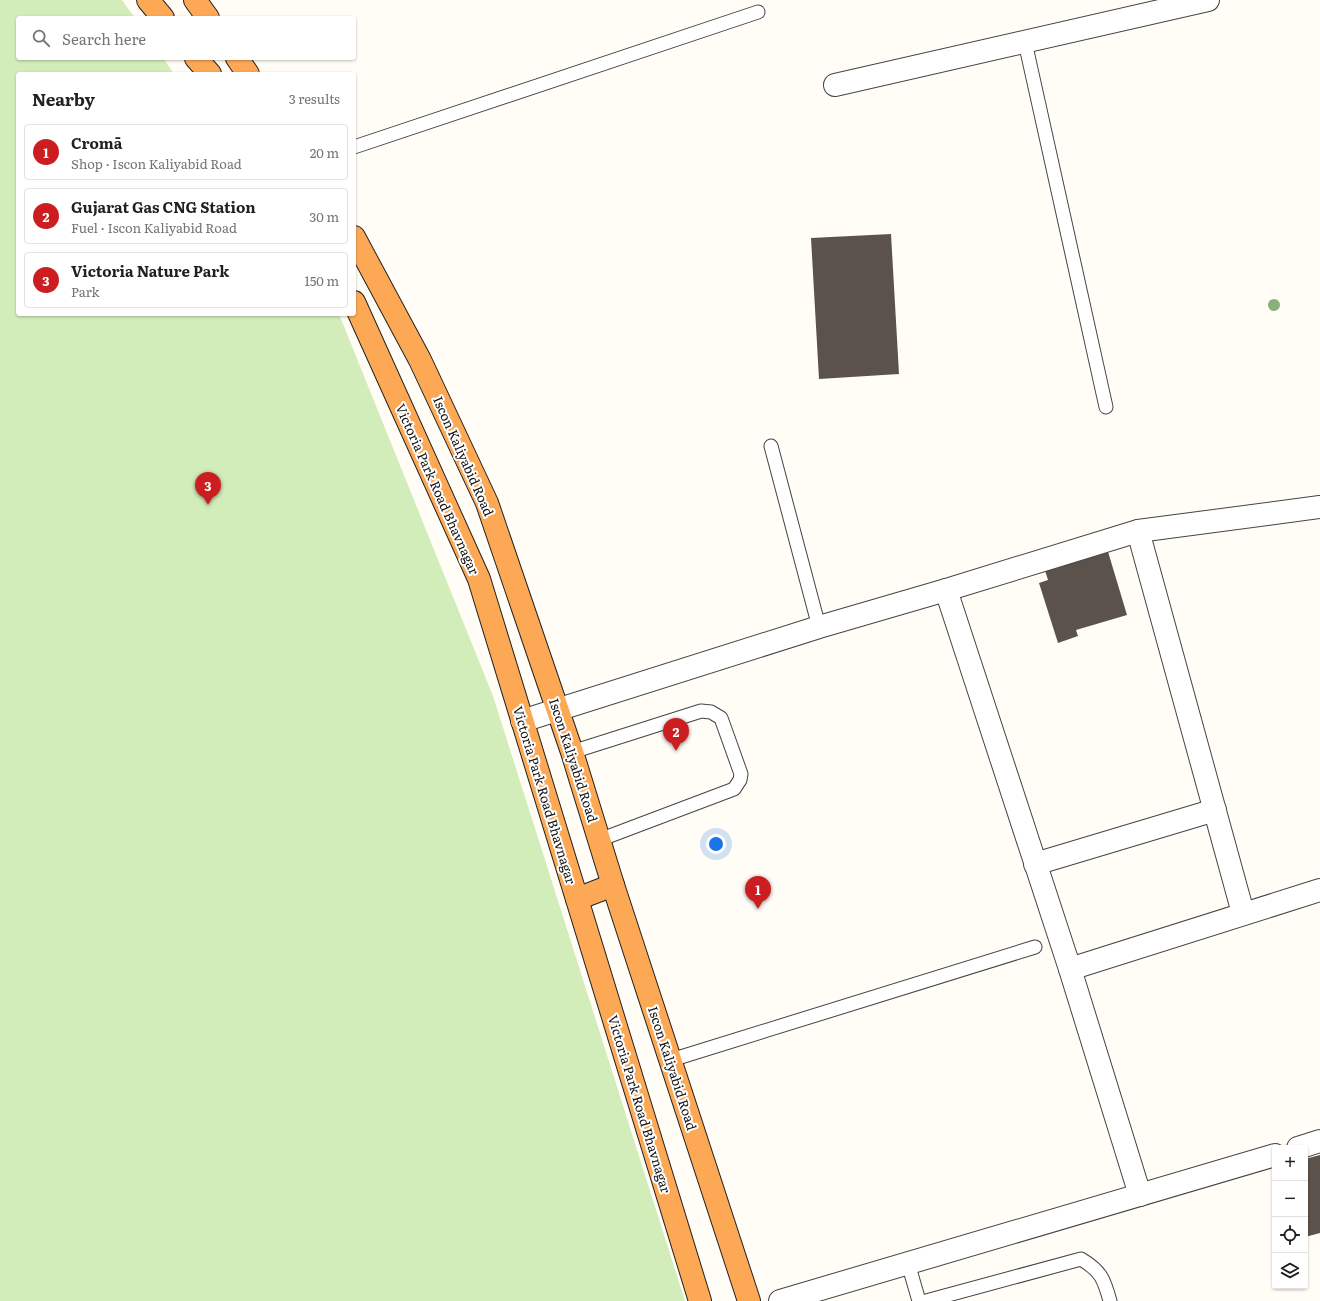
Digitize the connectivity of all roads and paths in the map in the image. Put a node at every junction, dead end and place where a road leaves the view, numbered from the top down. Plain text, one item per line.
1 (148, 0) edge
2 (195, 0) edge
3 (1208, 0) edge
4 (758, 12) dead end
5 (161, 16) edge
6 (207, 16) edge
7 (1025, 42) junction
8 (198, 60) edge
9 (238, 60) edge
10 (208, 72) edge
11 (246, 72) edge
12 (835, 86) dead end
13 (356, 146) edge
14 (356, 241) edge
15 (356, 306) edge
16 (1106, 407) dead end
17 (771, 446) dead end
18 (1320, 507) edge
19 (1138, 532) junction
20 (946, 590) junction
21 (819, 627) junction
22 (557, 710) junction
23 (522, 721) junction
24 (572, 752) junction
25 (1215, 810) junction
26 (599, 840) junction
27 (1035, 864) junction
28 (613, 885) junction
29 (1320, 890) edge
30 (577, 899) junction
31 (1243, 913) junction
32 (1035, 946) dead end
33 (1070, 970) junction
34 (671, 1060) junction
35 (1320, 1141) edge
36 (1307, 1145) edge
37 (1272, 1156) edge
38 (1140, 1194) junction
39 (908, 1263) junction
40 (700, 1301) edge
41 (749, 1301) edge
42 (780, 1301) edge
43 (919, 1301) edge
44 (926, 1301) edge
45 (1110, 1301) edge

1 - 5 highway
2 - 6 highway
3 - 7 street
4 - 13 lane
7 - 12 street
7 - 16 lane
8 - 10 highway
9 - 11 highway
14 - 22 highway, Iscon Kaliyabid Road
15 - 23 highway, Victoria Park Road Bhavnagar
17 - 21 lane
18 - 19 street
19 - 20 street
19 - 25 street
20 - 21 street
20 - 27 street
21 - 22 street
22 - 23 street
22 - 24 highway, Iscon Kaliyabid Road
23 - 30 highway, Victoria Park Road Bhavnagar
24 - 26 highway, Iscon Kaliyabid Road
24 - 26 lane
25 - 27 street
25 - 31 street
26 - 28 highway, Iscon Kaliyabid Road
27 - 33 street
28 - 30 highway
28 - 34 highway, Iscon Kaliyabid Road
29 - 31 street
30 - 40 highway, Victoria Park Road Bhavnagar
31 - 33 street
32 - 34 lane
33 - 38 street
34 - 41 highway, Iscon Kaliyabid Road
35 - 36 street
37 - 38 street
38 - 39 street
39 - 42 street
39 - 43 lane
44 - 45 lane

